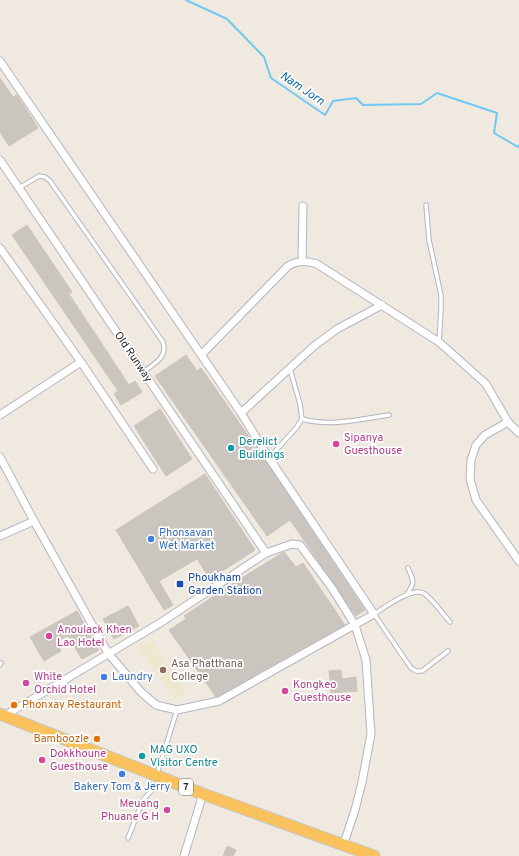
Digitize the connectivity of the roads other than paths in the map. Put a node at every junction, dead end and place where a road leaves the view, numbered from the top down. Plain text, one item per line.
1 (0, 61) edge
2 (0, 160) edge
3 (19, 188) junction
4 (426, 205) dead end
5 (303, 206) dead end
6 (0, 248) edge
7 (302, 261) junction
8 (382, 305) junction
9 (439, 342) junction
10 (201, 355) junction
11 (80, 362) junction
12 (289, 368) junction
13 (144, 372) junction
14 (241, 413) junction
15 (0, 415) edge
16 (389, 415) dead end
17 (302, 419) junction
18 (508, 422) junction
19 (519, 432) edge
20 (0, 457) edge
21 (270, 458) junction
22 (153, 468) dead end
23 (34, 521) junction
24 (0, 536) edge
25 (266, 553) junction
26 (519, 562) edge
27 (408, 568) dead end
28 (407, 594) junction
29 (374, 614) junction
30 (450, 622) dead end
31 (355, 625) junction
32 (448, 651) dead end
33 (108, 653) junction
34 (177, 710) junction
35 (2, 715) edge
36 (159, 777) junction
37 (203, 794) junction
38 (128, 838) dead end
39 (343, 846) junction
40 (184, 856) edge
41 (374, 856) edge

1 - 10 street
2 - 3 street, Old Runway
3 - 13 street, Old Runway
3 - 13 lane
4 - 9 lane
5 - 7 street
6 - 11 street
7 - 8 street
7 - 10 street
8 - 9 street
8 - 12 street
9 - 18 street
10 - 14 street
11 - 15 street
11 - 22 street
12 - 14 street
12 - 17 lane
13 - 25 street, Old Runway
14 - 21 street
16 - 17 lane
17 - 21 lane
18 - 19 street
18 - 26 street
20 - 23 street
21 - 29 street
23 - 24 street
23 - 33 street
25 - 31 street
25 - 33 street
27 - 28 lane
28 - 29 lane
28 - 30 lane
29 - 31 street
29 - 32 lane
31 - 34 street
31 - 39 street
33 - 34 street
33 - 35 street
34 - 36 lane
35 - 36 highway, 7
36 - 37 highway, 7
36 - 38 lane
37 - 39 highway, 7
37 - 40 street
39 - 41 highway, 7

